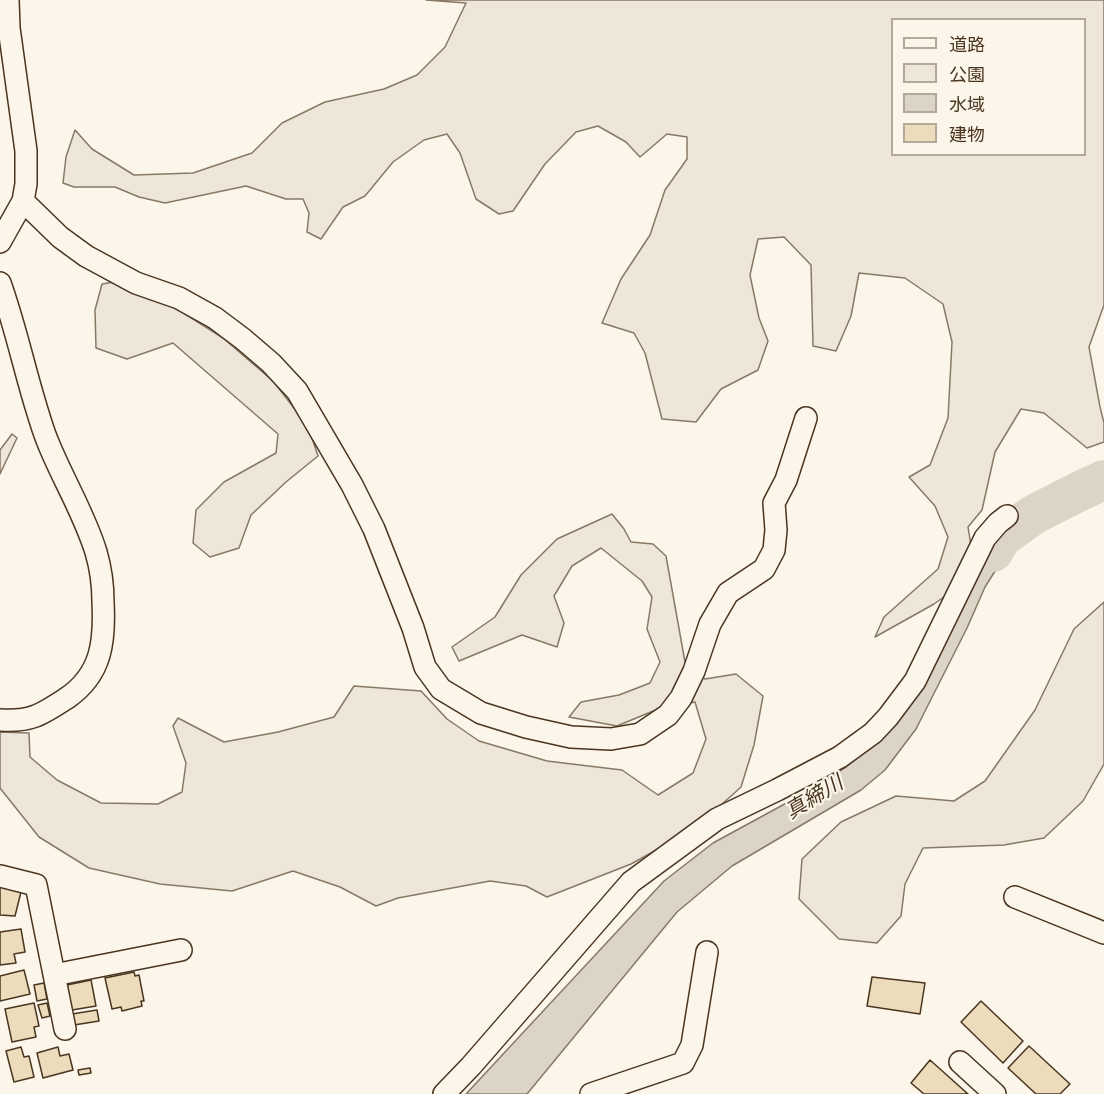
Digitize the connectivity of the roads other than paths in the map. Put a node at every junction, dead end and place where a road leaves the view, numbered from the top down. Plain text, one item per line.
1 (8, 0) edge
2 (23, 201) junction
3 (0, 242) edge
4 (0, 283) edge
5 (806, 418) dead end
6 (1007, 516) dead end
7 (0, 720) edge
8 (0, 876) edge
9 (1015, 897) dead end
10 (1104, 933) edge
11 (181, 950) dead end
12 (707, 952) dead end
13 (54, 975) junction
14 (64, 1029) dead end
15 (960, 1062) dead end
16 (444, 1094) edge
17 (591, 1094) edge
18 (994, 1094) edge

1 - 2 street
2 - 3 street
2 - 5 street
4 - 7 street
6 - 16 street
8 - 13 street
9 - 10 street
11 - 13 street
12 - 17 street
13 - 14 street
15 - 18 street

